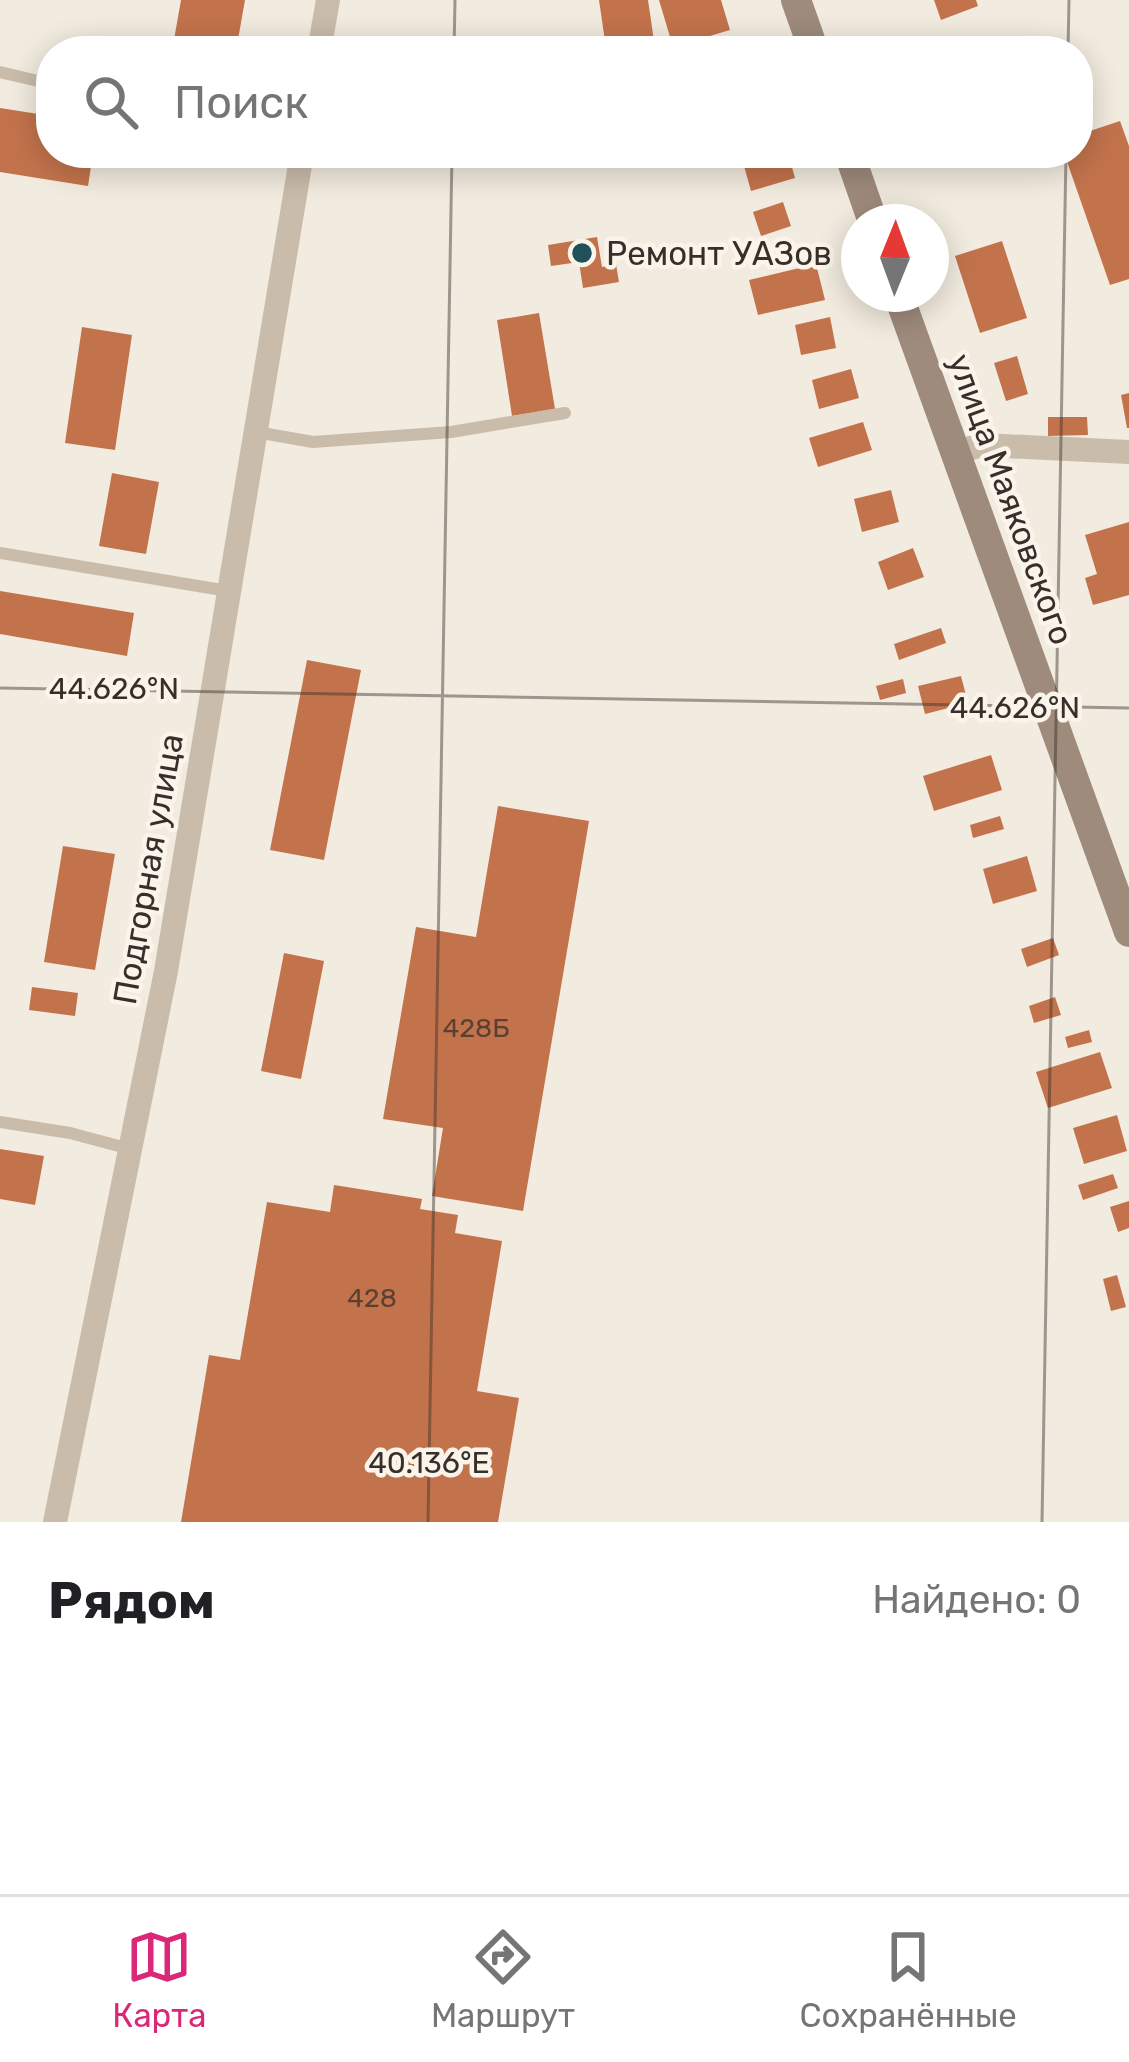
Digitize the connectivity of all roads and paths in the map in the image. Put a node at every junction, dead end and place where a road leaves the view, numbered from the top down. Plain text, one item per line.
1 (328, 0) edge
2 (796, 0) edge
3 (322, 36) edge
4 (809, 36) edge
5 (0, 72) edge
6 (36, 80) edge
7 (299, 168) edge
8 (854, 168) edge
9 (867, 204) edge
10 (904, 312) edge
11 (565, 413) dead end
12 (255, 432) junction
13 (955, 452) junction
14 (1129, 452) edge
15 (0, 553) edge
16 (229, 591) junction
17 (1129, 932) edge
18 (0, 1122) edge
19 (130, 1150) junction
20 (55, 1522) edge

1 - 3 street
2 - 4 street
5 - 6 lane
7 - 12 street, Подгорная улица
8 - 9 street
10 - 13 street, улица Маяковского
11 - 12 lane
12 - 16 street, Подгорная улица
13 - 14 street
13 - 17 street, улица Маяковского
15 - 16 lane
16 - 19 street, Подгорная улица
18 - 19 lane
19 - 20 street, Подгорная улица

